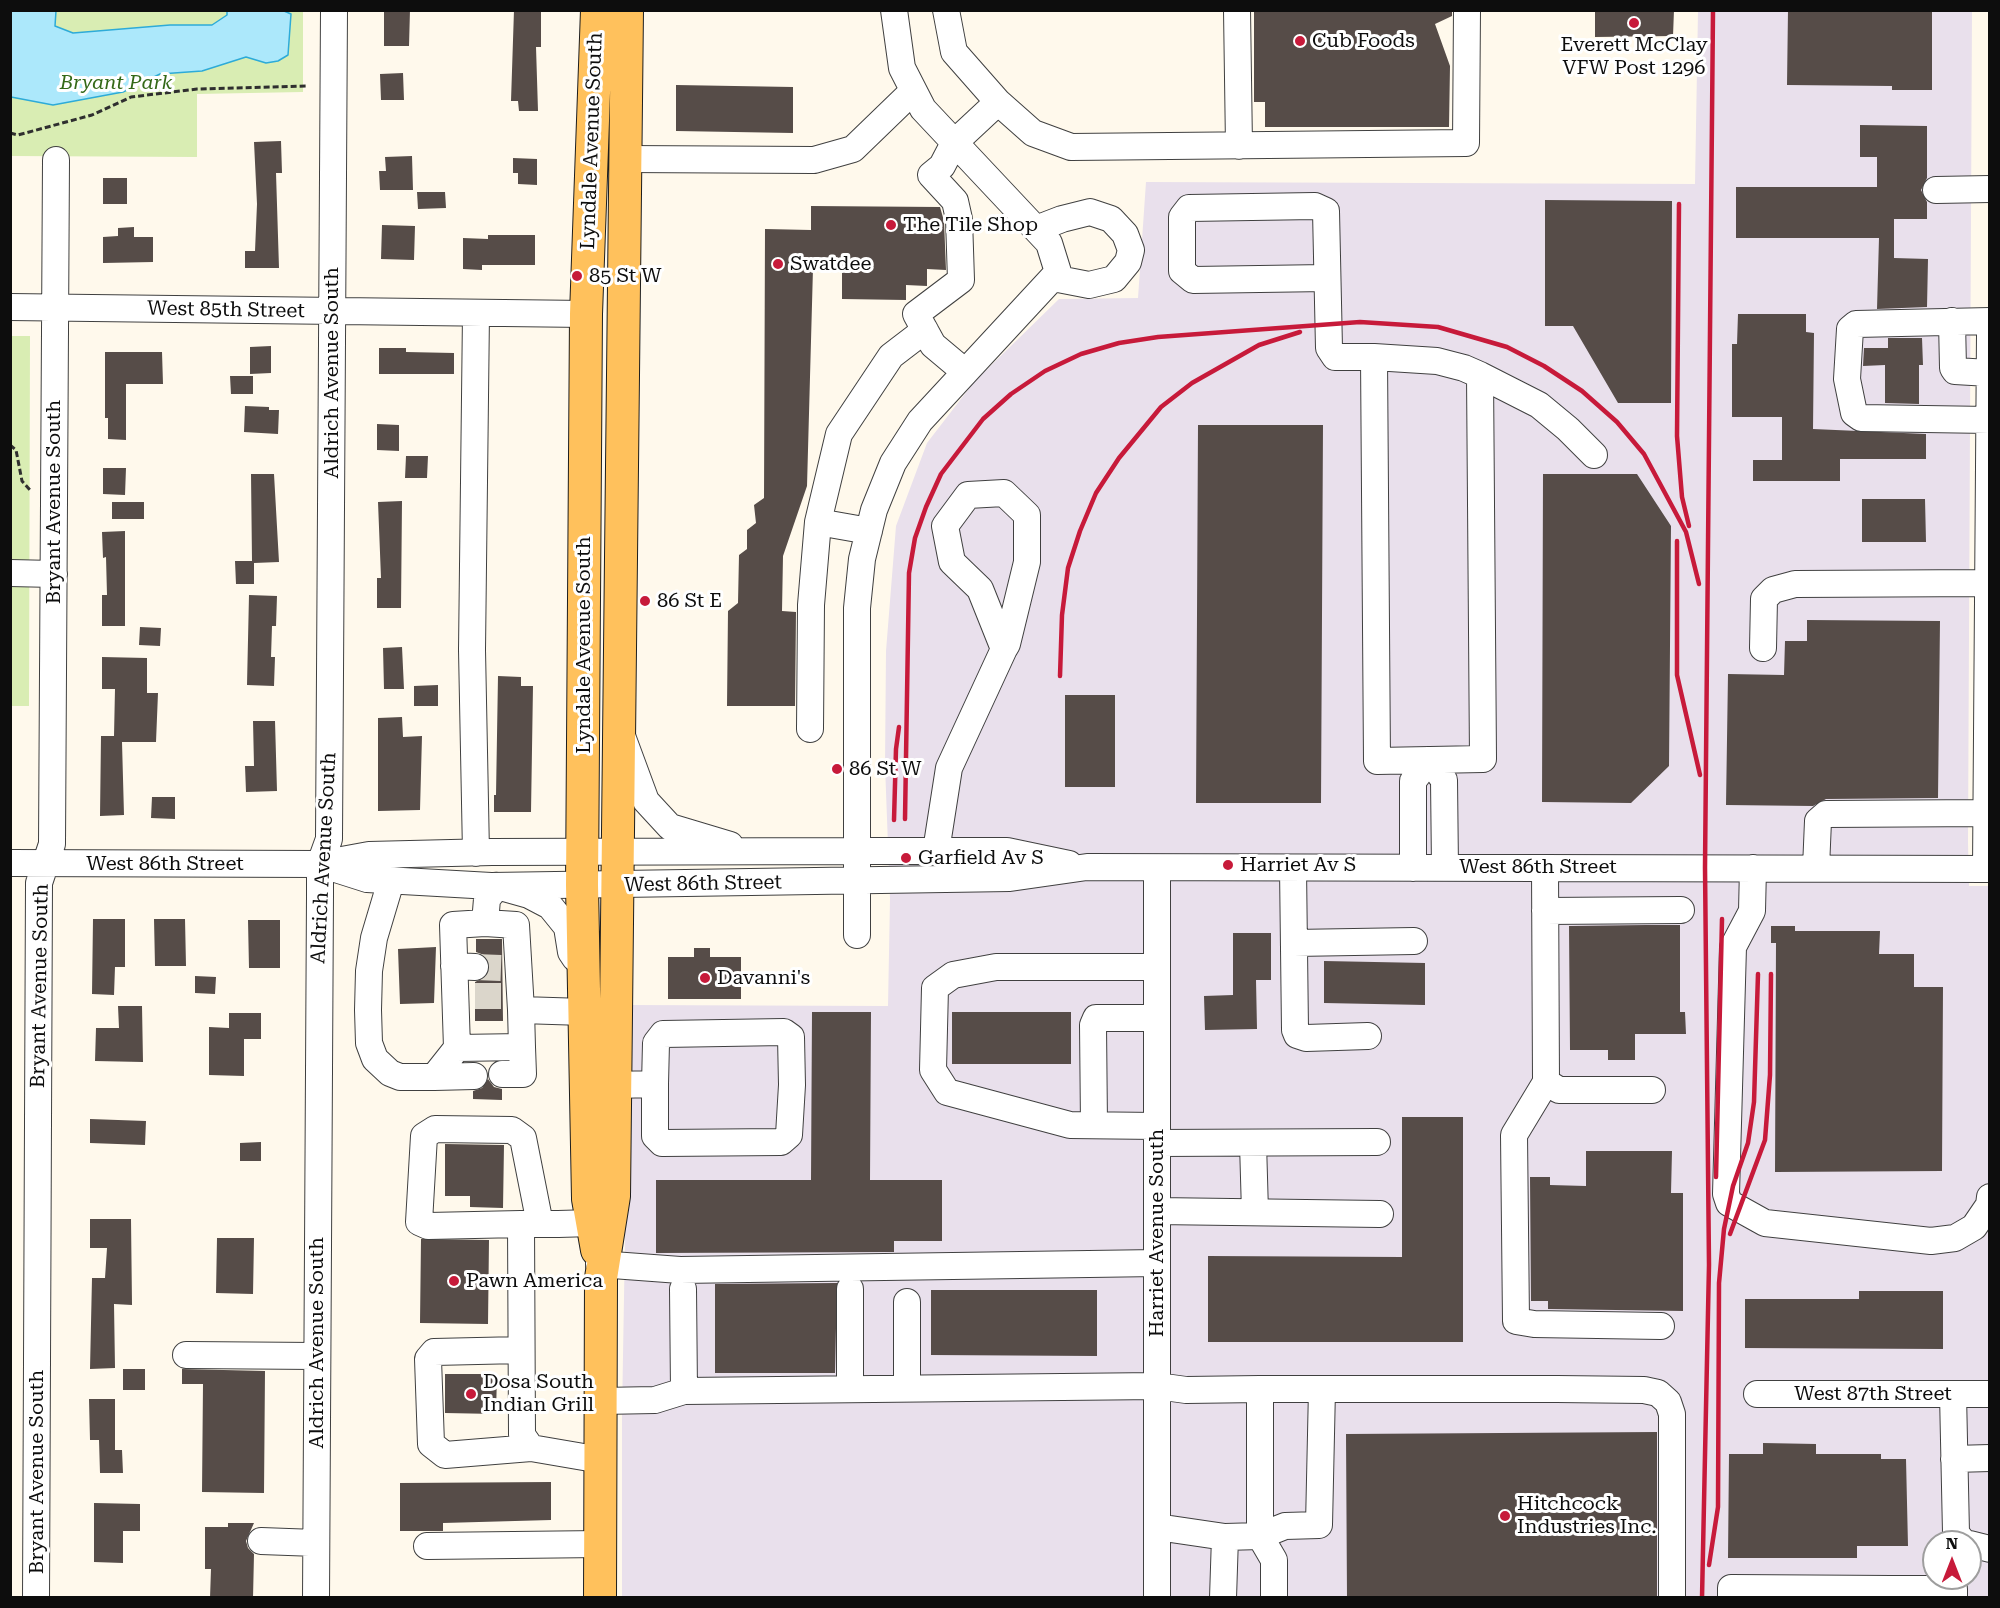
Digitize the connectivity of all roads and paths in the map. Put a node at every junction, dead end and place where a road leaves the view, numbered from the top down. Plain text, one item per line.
1 (334, 10) edge
2 (597, 10) edge
3 (627, 10) edge
4 (894, 10) edge
5 (946, 10) edge
6 (1237, 10) edge
7 (1467, 10) edge
8 (306, 86) dead end
9 (914, 91) junction
10 (998, 102) junction
11 (10, 133) edge
12 (954, 142) junction
13 (1239, 146) junction
14 (625, 159) junction
15 (56, 160) dead end
16 (1989, 189) edge
17 (1936, 190) dead end
18 (1036, 229) junction
19 (1056, 275) junction
20 (1326, 278) junction
21 (10, 307) edge
22 (56, 308) junction
23 (332, 311) junction
24 (476, 313) junction
25 (586, 314) junction
26 (1952, 321) junction
27 (1989, 321) edge
28 (925, 330) junction
29 (1989, 333) edge
30 (1374, 357) junction
31 (964, 371) junction
32 (1989, 373) edge
33 (1480, 375) junction
34 (1989, 420) edge
35 (10, 445) edge
36 (1594, 455) dead end
37 (37, 497) dead end
38 (818, 522) junction
39 (868, 531) junction
40 (10, 573) edge
41 (54, 574) junction
42 (1988, 583) edge
43 (1763, 648) dead end
44 (1004, 649) junction
45 (619, 729) junction
46 (810, 729) dead end
47 (1429, 760) junction
48 (1987, 813) junction
49 (855, 851) junction
50 (936, 851) junction
51 (582, 852) junction
52 (617, 852) junction
53 (747, 852) junction
54 (476, 853) junction
55 (10, 863) edge
56 (46, 863) junction
57 (320, 864) junction
58 (1087, 867) junction
59 (1157, 868) junction
60 (1293, 868) junction
61 (1413, 868) junction
62 (1444, 868) junction
63 (1545, 868) junction
64 (1754, 868) junction
65 (1816, 868) junction
66 (1988, 869) edge
67 (391, 881) junction
68 (857, 882) junction
69 (582, 885) junction
70 (617, 885) junction
71 (497, 886) junction
72 (1681, 910) dead end
73 (1545, 911) junction
74 (485, 923) junction
75 (857, 935) dead end
76 (1414, 941) dead end
77 (1294, 943) junction
78 (1157, 967) junction
79 (583, 971) junction
80 (515, 1001) junction
81 (584, 1012) junction
82 (1157, 1017) junction
83 (1368, 1036) dead end
84 (522, 1047) junction
85 (457, 1048) junction
86 (502, 1074) dead end
87 (474, 1076) dead end
88 (434, 1077) junction
89 (1546, 1082) junction
90 (655, 1084) junction
91 (615, 1085) junction
92 (1652, 1090) dead end
93 (1094, 1125) junction
94 (1157, 1135) junction
95 (1377, 1142) dead end
96 (1253, 1143) junction
97 (1989, 1197) edge
98 (1157, 1211) junction
99 (1255, 1212) junction
100 (1380, 1214) dead end
101 (592, 1223) junction
102 (530, 1224) junction
103 (1157, 1263) junction
104 (601, 1269) junction
105 (683, 1289) dead end
106 (850, 1289) dead end
107 (907, 1302) dead end
108 (1661, 1326) dead end
109 (520, 1350) junction
110 (186, 1355) dead end
111 (316, 1356) junction
112 (1157, 1386) junction
113 (907, 1388) junction
114 (850, 1389) junction
115 (1260, 1389) junction
116 (1322, 1389) junction
117 (684, 1391) junction
118 (1757, 1394) dead end
119 (1953, 1394) junction
120 (1989, 1394) edge
121 (601, 1401) junction
122 (531, 1448) junction
123 (1989, 1458) edge
124 (1954, 1459) junction
125 (601, 1460) junction
126 (1157, 1527) junction
127 (1956, 1530) edge
128 (1260, 1536) junction
129 (1225, 1537) junction
130 (261, 1541) dead end
131 (316, 1543) junction
132 (600, 1544) junction
133 (427, 1546) dead end
134 (1891, 1593) edge
135 (36, 1598) edge
136 (316, 1598) edge
137 (600, 1598) edge
138 (1157, 1598) edge
139 (1223, 1598) edge
140 (1274, 1598) edge
141 (1672, 1598) edge
142 (1731, 1598) edge
143 (1954, 1598) edge

1 - 23 street, Aldrich Avenue South
2 - 25 main road, Lyndale Avenue South
3 - 14 main road, Lyndale Avenue South
4 - 9 street
5 - 10 street
6 - 13 street
7 - 13 street
8 - 11 path
9 - 12 street
9 - 14 street
10 - 12 street
10 - 13 street
12 - 18 street
12 - 28 street
14 - 45 main road, Lyndale Avenue South
15 - 22 street, Bryant Avenue South
16 - 17 street
18 - 19 street
18 - 19 street
19 - 31 street
20 - 20 street
20 - 30 street
21 - 22 street, West 85th Street
22 - 23 street, West 85th Street
22 - 41 street, Bryant Avenue South
23 - 24 street, West 85th Street
23 - 57 street, Aldrich Avenue South
24 - 25 street, West 85th Street
24 - 54 street
25 - 51 main road, Lyndale Avenue South
26 - 27 street
26 - 32 street
26 - 34 street
28 - 31 street
28 - 38 street
29 - 32 street
30 - 33 street
30 - 47 street
31 - 39 street
32 - 34 street
33 - 36 street
33 - 47 street
34 - 42 street
35 - 37 path
38 - 39 street
38 - 46 street
39 - 49 street
40 - 41 street
41 - 56 street, Bryant Avenue South
42 - 43 street
42 - 48 street
44 - 44 street
44 - 50 street
45 - 52 main road, Lyndale Avenue South
45 - 53 street
47 - 61 street
47 - 62 street
48 - 65 street
48 - 66 street
49 - 50 street, West 86th Street
49 - 53 street, West 86th Street
49 - 68 street
50 - 58 street, West 86th Street
51 - 52 street, West 86th Street
51 - 54 street, West 86th Street
51 - 69 main road, Lyndale Avenue South
52 - 53 street, West 86th Street
52 - 70 main road, Lyndale Avenue South
54 - 57 street, West 86th Street
55 - 56 street, West 86th Street
56 - 57 street, West 86th Street
56 - 135 street, Bryant Avenue South
57 - 67 street, West 86th Street
57 - 111 street, Aldrich Avenue South
58 - 59 street, West 86th Street
58 - 68 street, West 86th Street
59 - 60 street, West 86th Street
59 - 78 street, Harriet Avenue South
60 - 61 street, West 86th Street
60 - 77 street
61 - 62 street, West 86th Street
62 - 63 street, West 86th Street
63 - 64 street, West 86th Street
63 - 73 street
64 - 65 street, West 86th Street
64 - 97 street
65 - 66 street, West 86th Street
67 - 71 street, West 86th Street
67 - 88 street
68 - 70 street, West 86th Street
68 - 75 street
69 - 70 street, West 86th Street
69 - 71 street, West 86th Street
69 - 79 main road, Lyndale Avenue South
70 - 91 main road, Lyndale Avenue South
71 - 74 street
71 - 79 street
72 - 73 street
73 - 89 street
74 - 80 street
74 - 85 street
76 - 77 street
77 - 83 street
78 - 82 street, Harriet Avenue South
78 - 93 street
79 - 81 main road, Lyndale Avenue South
80 - 81 street
80 - 84 street
81 - 101 main road, Lyndale Avenue South
82 - 93 street
82 - 94 street, Harriet Avenue South
84 - 85 street
84 - 86 street
85 - 88 street
87 - 88 street
89 - 92 street
89 - 108 street
90 - 90 street
90 - 91 street
91 - 104 main road, Lyndale Avenue South
93 - 94 street
94 - 96 street
94 - 98 street, Harriet Avenue South
95 - 96 street
96 - 99 street
98 - 99 street
98 - 103 street, Harriet Avenue South
99 - 100 street
101 - 102 street
101 - 104 main road, Lyndale Avenue South
102 - 102 street
102 - 109 street
103 - 104 street
103 - 112 street, Harriet Avenue South
104 - 121 main road, Lyndale Avenue South
105 - 117 street
106 - 114 street
107 - 113 street
109 - 122 street
109 - 122 street
110 - 111 street
111 - 131 street, Aldrich Avenue South
112 - 113 street
112 - 115 street
112 - 126 street, Harriet Avenue South
113 - 114 street
114 - 117 street
115 - 116 street
115 - 128 street
116 - 128 street
116 - 141 street
117 - 121 street
118 - 119 street, West 87th Street
119 - 120 street, West 87th Street
119 - 124 street
121 - 125 main road, Lyndale Avenue South
122 - 125 street
123 - 124 street
124 - 127 street
125 - 132 main road, Lyndale Avenue South
126 - 129 street
126 - 138 street, Harriet Avenue South
128 - 129 street
128 - 140 street
129 - 139 street
130 - 131 street
131 - 136 street, Aldrich Avenue South
132 - 133 street
132 - 137 main road, Lyndale Avenue South
134 - 142 street
134 - 143 street

